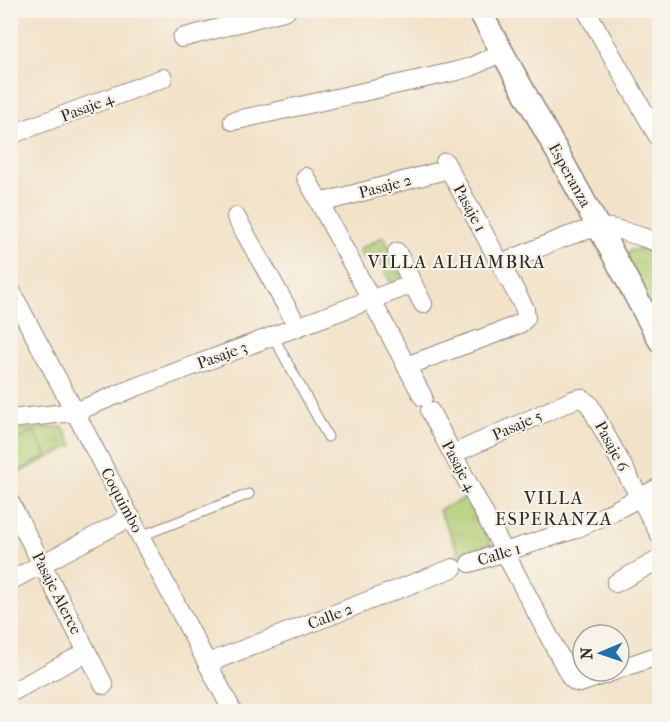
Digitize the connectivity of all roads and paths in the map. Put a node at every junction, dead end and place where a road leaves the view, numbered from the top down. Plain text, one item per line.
1 (287, 10) edge
2 (479, 10) edge
3 (586, 10) edge
4 (182, 38) dead end
5 (502, 52) junction
6 (163, 78) dead end
7 (233, 121) dead end
8 (10, 135) edge
9 (660, 140) edge
10 (447, 165) joint
11 (306, 177) dead end
12 (320, 203) junction
13 (236, 218) dead end
14 (599, 228) junction
15 (660, 243) edge
16 (397, 252) dead end
17 (501, 264) junction
18 (412, 284) junction
19 (10, 289) edge
20 (371, 300) junction
21 (423, 304) dead end
22 (298, 327) junction
23 (273, 336) junction
24 (660, 341) edge
25 (406, 366) junction
26 (581, 398) joint
27 (75, 412) junction
28 (10, 419) edge
29 (328, 437) dead end
30 (453, 454) junction
31 (660, 487) edge
32 (249, 494) dead end
33 (639, 498) junction
34 (10, 502) edge
35 (130, 518) junction
36 (660, 535) edge
37 (141, 536) junction
38 (505, 553) junction
39 (660, 559) edge
40 (42, 564) junction
41 (462, 566) joint
42 (10, 581) edge
43 (616, 583) dead end
44 (87, 652) junction
45 (660, 655) edge
46 (208, 663) junction
47 (631, 665) edge
48 (571, 678) edge
49 (104, 685) dead end
50 (10, 693) edge
51 (233, 711) edge

1 - 4 street
2 - 5 street, Esperanza
3 - 9 street
5 - 7 street
5 - 14 street, Esperanza
6 - 8 street, Pasaje 4
10 - 12 street, Pasaje 2
10 - 17 street, Pasaje 1
11 - 12 street
12 - 20 street
13 - 22 street
14 - 15 street
14 - 17 street
14 - 24 street, Esperanza
16 - 18 street
17 - 25 street, Pasaje 1
18 - 20 street
18 - 21 street
19 - 27 street, Coquimbo
20 - 22 street, Pasaje 3
20 - 25 street
22 - 23 street, Pasaje 3
23 - 27 street, Pasaje 3
23 - 29 lane
25 - 30 street, Pasaje 4
26 - 30 street, Pasaje 5
26 - 33 street, Pasaje 6
27 - 28 street, Pasaje 3
27 - 35 street, Coquimbo
30 - 38 street, Pasaje 4
31 - 33 street, Calle 1
32 - 37 lane
33 - 36 street
33 - 38 street, Calle 1
34 - 40 street, Pasaje Alerce
35 - 37 street, Coquimbo
35 - 40 street
37 - 46 street, Coquimbo
38 - 41 street, Calle 1
38 - 48 street
39 - 43 street
40 - 42 street
40 - 44 street, Pasaje Alerce
41 - 46 street, Calle 2
44 - 49 street, Pasaje Alerce
44 - 50 street
45 - 47 street
46 - 51 street, Coquimbo

